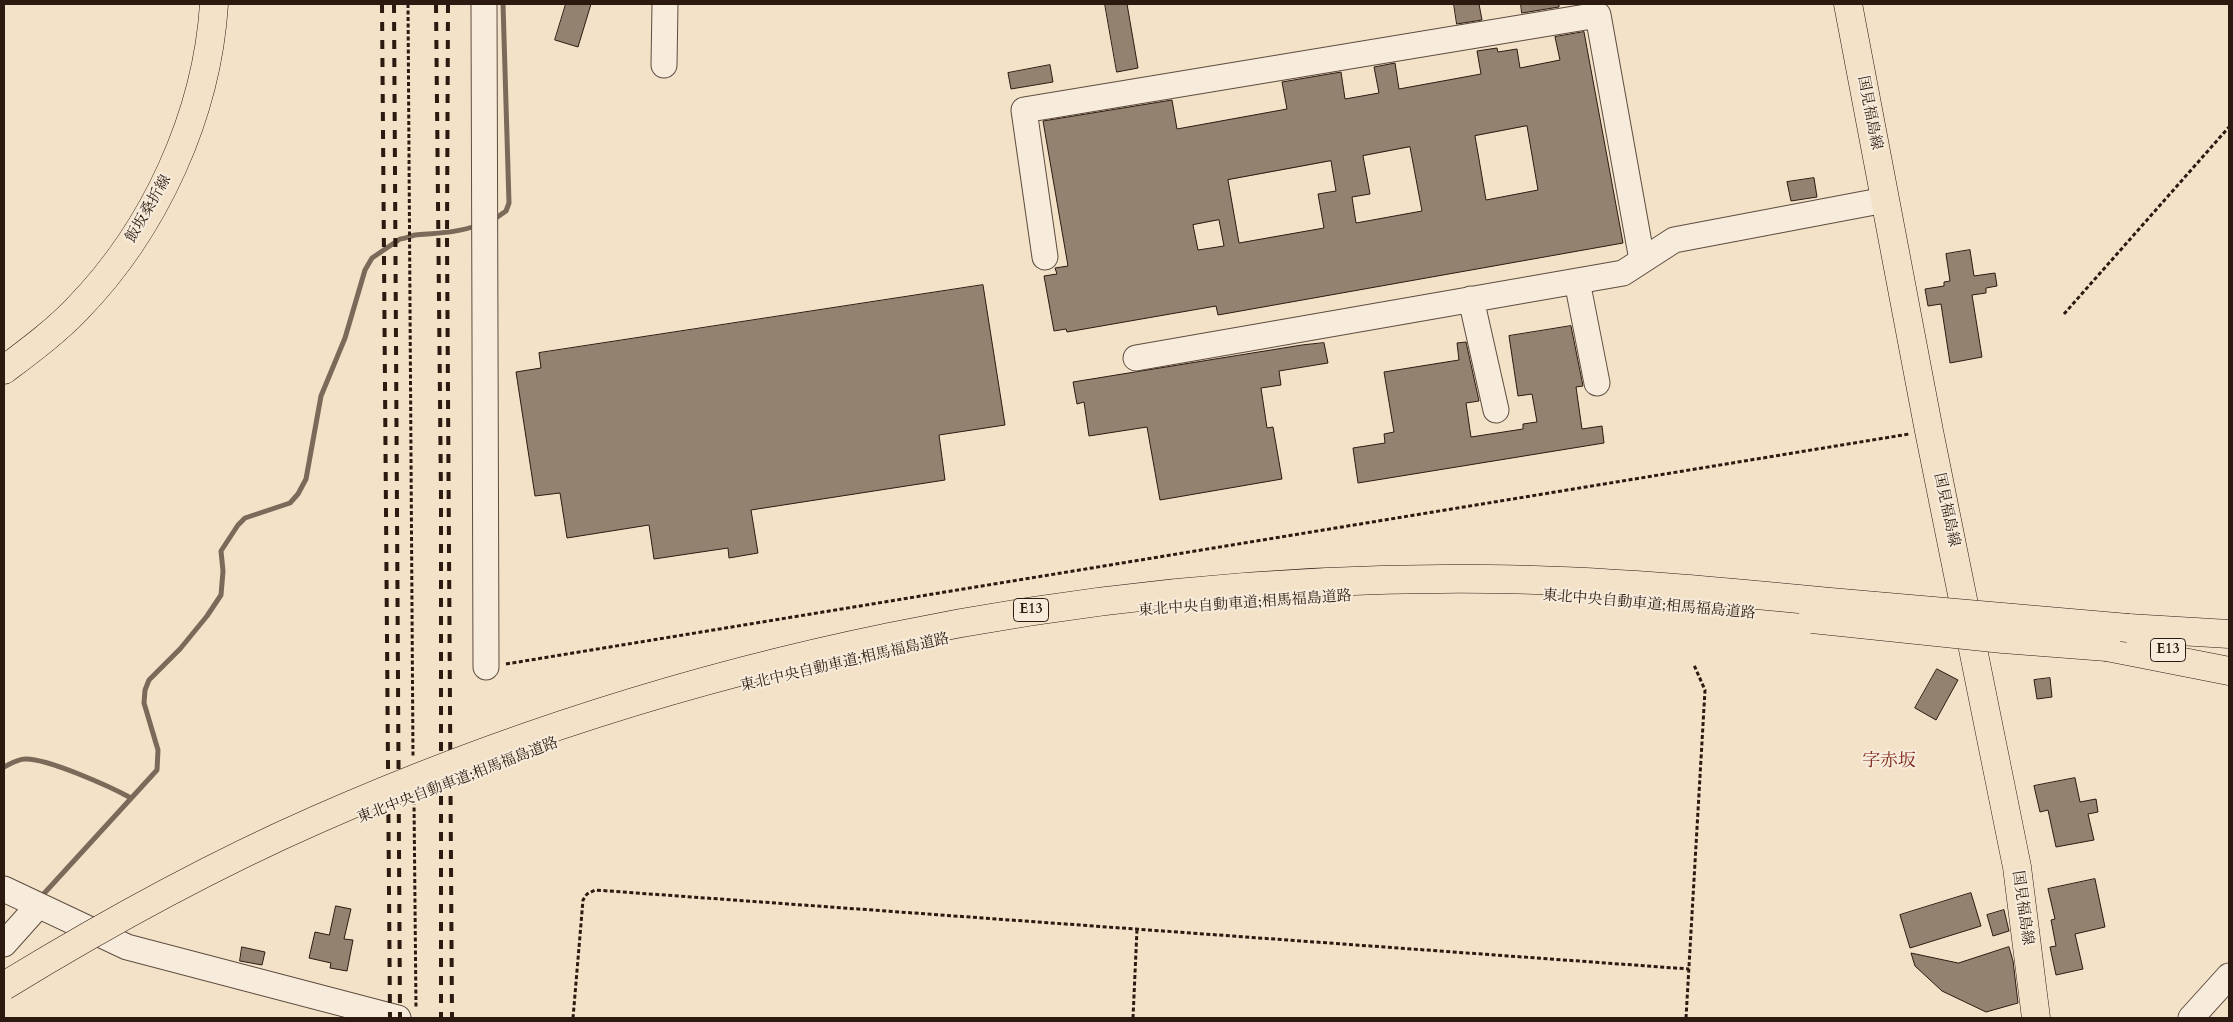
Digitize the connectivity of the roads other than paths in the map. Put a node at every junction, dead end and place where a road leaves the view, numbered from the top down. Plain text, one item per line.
1 (214, 4) edge
2 (484, 4) edge
3 (665, 4) edge
4 (1848, 4) edge
5 (1600, 9) edge
6 (664, 65) dead end
7 (1885, 200) junction
8 (1045, 257) dead end
9 (1642, 260) junction
10 (1577, 281) junction
11 (1472, 299) junction
12 (1136, 358) dead end
13 (4, 370) edge
14 (1597, 383) dead end
15 (1496, 410) dead end
16 (2128, 628) junction
17 (2229, 629) edge
18 (2229, 634) edge
19 (2107, 646) junction
20 (2229, 654) edge
21 (486, 668) road end
22 (2229, 671) edge
23 (4, 889) edge
24 (38, 906) junction
25 (4, 944) edge
26 (2229, 976) edge
27 (4, 986) edge
28 (4, 1004) edge
29 (407, 1013) edge
30 (2036, 1018) edge
31 (2191, 1018) edge

1 - 13 main road, 飯坂桑折線
2 - 21 street
3 - 6 street
4 - 7 main road, 国見福島線
5 - 8 street
5 - 9 street
7 - 9 street
7 - 30 main road, 国見福島線
9 - 10 street
10 - 11 street
10 - 14 street
11 - 12 street
11 - 15 street
16 - 17 main road
16 - 18 main road, 東北中央自動車道;相馬福島道路 / E13
16 - 27 main road, 東北中央自動車道;相馬福島道路 / E13, bridge
19 - 20 main road, 東北中央自動車道;相馬福島道路 / E13
19 - 22 main road
19 - 28 main road, 東北中央自動車道;相馬福島道路 / E13, bridge
23 - 24 street
24 - 25 street
24 - 29 street
26 - 31 street

